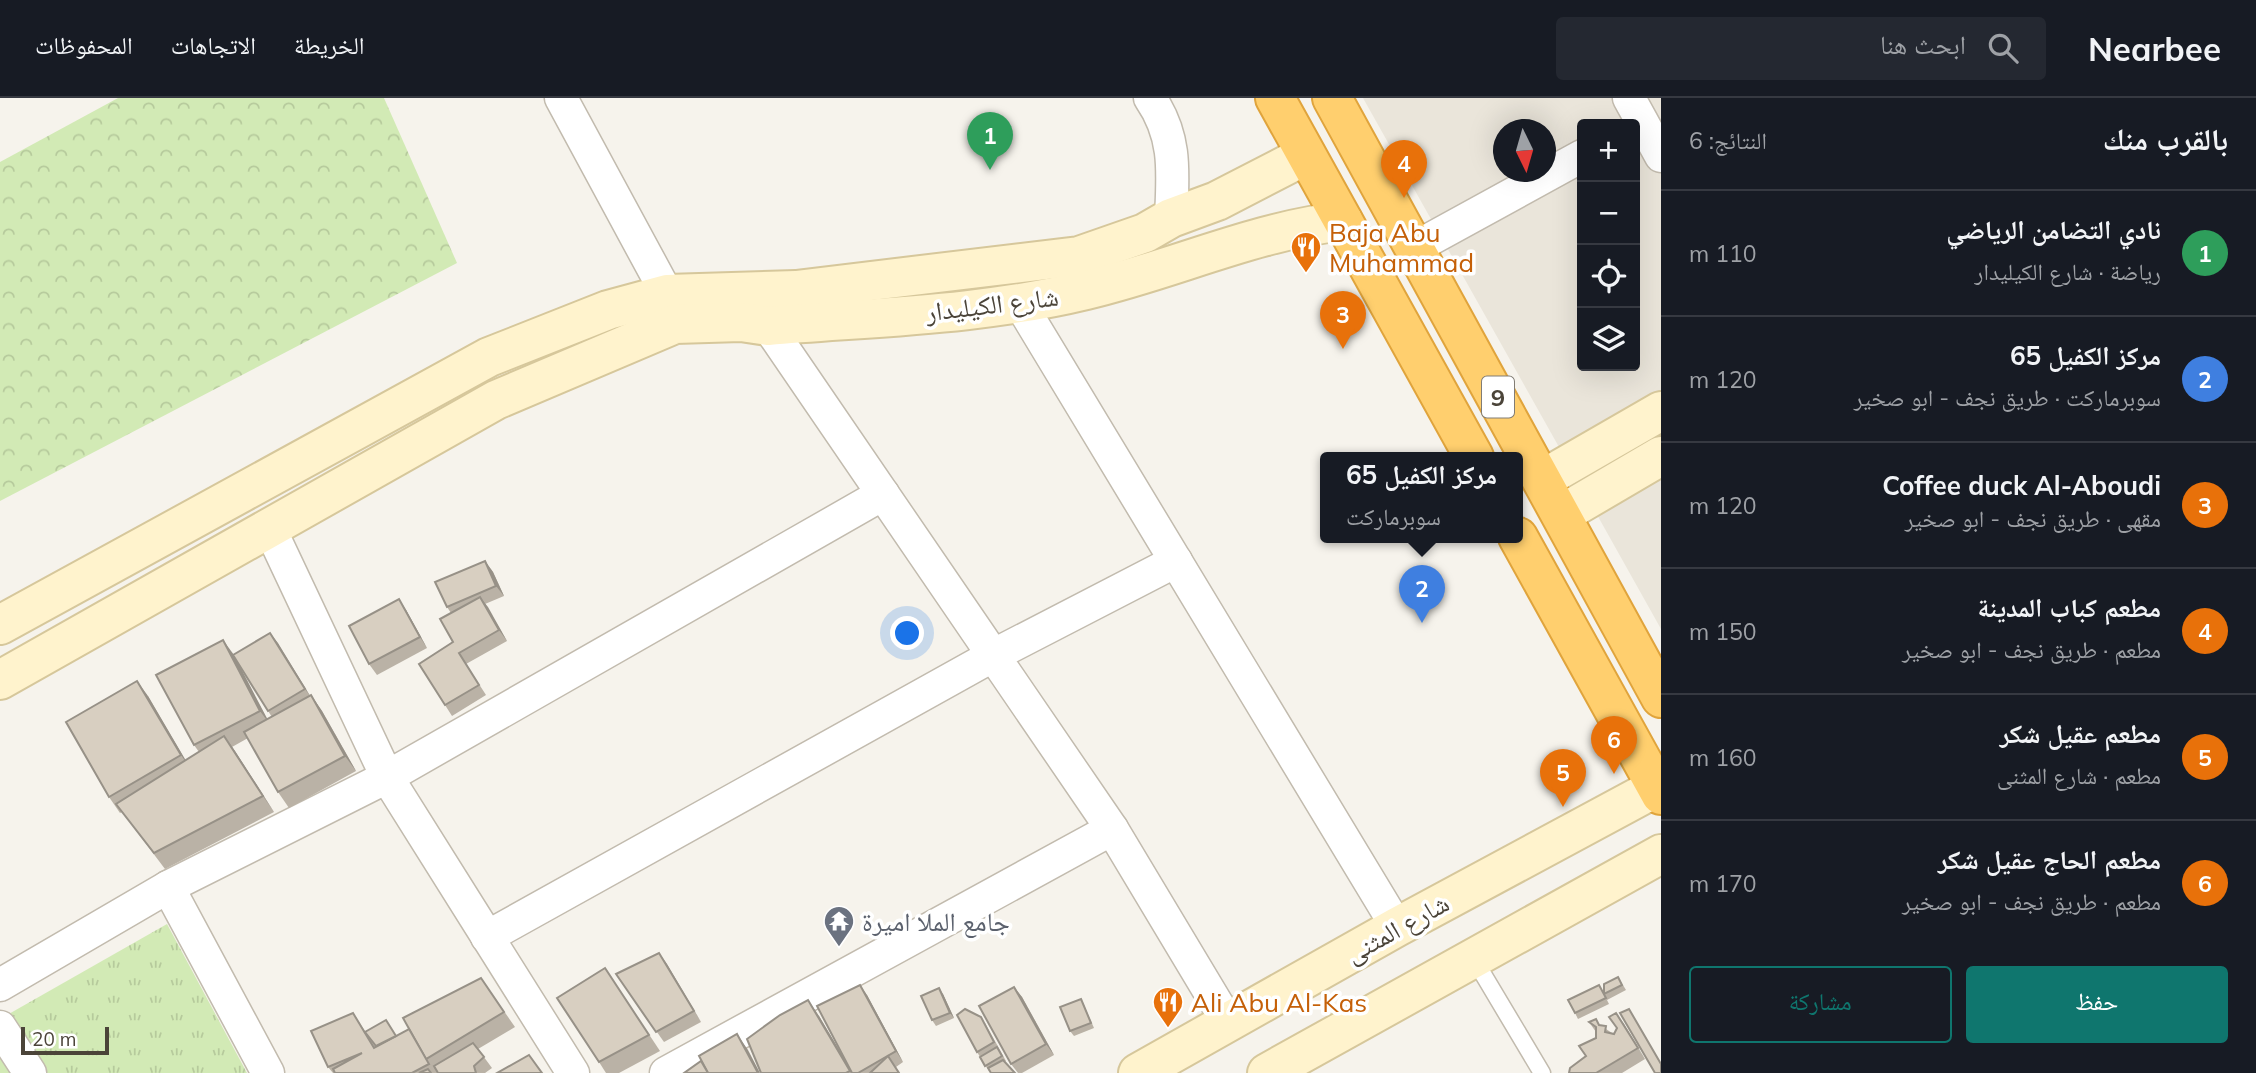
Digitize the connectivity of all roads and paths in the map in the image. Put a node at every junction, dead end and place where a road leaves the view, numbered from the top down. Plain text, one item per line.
1 (561, 98) edge
2 (1150, 98) edge
3 (1275, 98) edge
4 (1332, 98) edge
5 (1642, 115) edge
6 (1306, 155) junction
7 (1661, 156) edge
8 (1577, 159) edge
9 (1171, 218) junction
10 (1343, 221) junction
11 (1416, 247) junction
12 (1021, 305) junction
13 (671, 309) junction
14 (768, 326) junction
15 (1661, 411) edge
16 (1471, 452) edge
17 (1661, 456) edge
18 (1543, 479) junction
19 (883, 494) junction
20 (1562, 514) junction
21 (270, 528) junction
22 (1521, 543) edge
23 (1176, 561) junction
24 (0, 625) edge
25 (994, 655) junction
26 (0, 680) edge
27 (1661, 698) edge
28 (387, 777) junction
29 (1659, 791) edge
30 (1112, 829) junction
31 (1661, 854) edge
32 (168, 887) junction
33 (1397, 927) junction
34 (487, 937) junction
35 (1474, 959) junction
36 (0, 985) edge
37 (1229, 1024) junction
38 (0, 1027) edge
39 (30, 1073) edge
40 (268, 1073) edge
41 (573, 1073) edge
42 (666, 1073) edge
43 (1138, 1073) edge
44 (1267, 1073) edge
45 (1542, 1073) edge

1 - 13 street
2 - 9 street
3 - 6 highway, 9
4 - 11 highway, 9
5 - 7 street
6 - 9 main road, شارع الكيليدار
6 - 10 highway, 9
8 - 11 street
9 - 13 main road, شارع الكيليدار
10 - 12 main road, شارع الكيليدار
10 - 16 highway, 9
11 - 18 highway, 9
12 - 14 main road, شارع الكيليدار
12 - 23 street
13 - 14 main road, شارع الكيليدار
13 - 21 main road
13 - 24 main road
14 - 19 street
15 - 18 main road
17 - 20 main road
18 - 20 highway, 9
19 - 25 street
19 - 28 street
20 - 27 highway, 9
21 - 26 main road
21 - 28 street
22 - 29 highway
23 - 25 street
23 - 33 street
25 - 30 street
25 - 34 street
28 - 32 street
28 - 34 street
29 - 33 main road, شارع المثنى
30 - 37 street
30 - 42 street
31 - 35 main road
32 - 36 street
32 - 40 street
33 - 37 main road, شارع المثنى
34 - 41 street
35 - 44 main road
35 - 45 lane
37 - 43 main road, شارع المثنى
38 - 39 street

